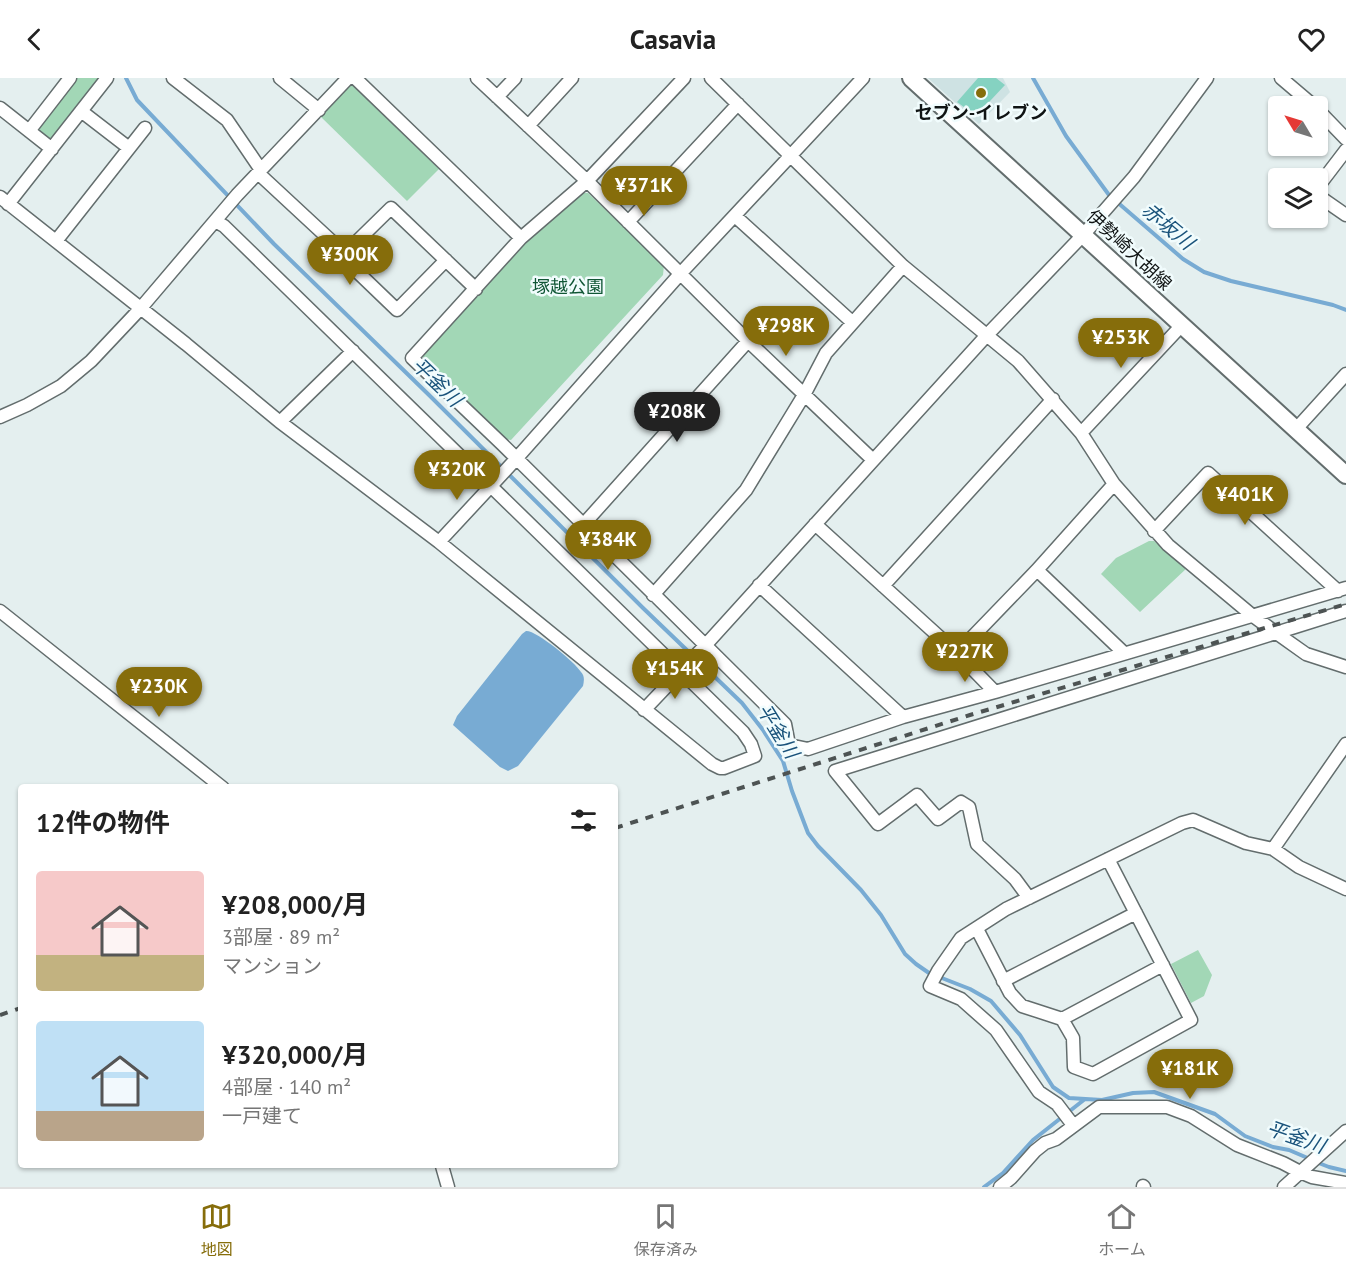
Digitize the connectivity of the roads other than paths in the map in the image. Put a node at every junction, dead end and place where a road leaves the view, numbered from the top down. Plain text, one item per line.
1 (70, 78) edge
2 (107, 78) edge
3 (173, 78) edge
4 (280, 78) edge
5 (348, 78) edge
6 (355, 78) edge
7 (477, 78) edge
8 (515, 78) edge
9 (572, 78) edge
10 (684, 78) edge
11 (711, 78) edge
12 (863, 78) edge
13 (911, 78) edge
14 (1207, 78) edge
15 (1281, 78) edge
16 (1302, 96) edge
17 (497, 97) junction
18 (738, 104) junction
19 (0, 108) edge
20 (319, 110) junction
21 (81, 111) junction
22 (1328, 120) edge
23 (528, 126) junction
24 (145, 128) dead end
25 (29, 131) junction
26 (1346, 139) edge
27 (129, 148) junction
28 (52, 149) junction
29 (1346, 150) edge
30 (791, 156) junction
31 (260, 172) junction
32 (1328, 174) edge
33 (587, 181) junction
34 (4, 200) edge
35 (1328, 203) edge
36 (1346, 215) edge
37 (219, 216) junction
38 (735, 216) junction
39 (628, 222) junction
40 (1084, 234) junction
41 (521, 238) junction
42 (56, 241) junction
43 (343, 255) junction
44 (446, 260) junction
45 (903, 266) junction
46 (680, 274) junction
47 (476, 289) junction
48 (140, 309) junction
49 (852, 322) junction
50 (1182, 325) junction
51 (987, 335) junction
52 (748, 341) junction
53 (353, 351) junction
54 (1346, 374) edge
55 (804, 395) junction
56 (1053, 399) junction
57 (0, 417) edge
58 (280, 422) junction
59 (1297, 428) junction
60 (1081, 433) junction
61 (873, 460) junction
62 (514, 461) junction
63 (1346, 475) edge
64 (494, 483) junction
65 (1114, 484) junction
66 (815, 524) junction
67 (583, 525) junction
68 (1154, 531) junction
69 (439, 542) junction
70 (1037, 570) junction
71 (759, 585) junction
72 (883, 586) junction
73 (1342, 590) edge
74 (653, 595) junction
75 (0, 611) edge
76 (1346, 611) edge
77 (1252, 616) junction
78 (1275, 632) junction
79 (704, 647) junction
80 (957, 653) junction
81 (1124, 653) junction
82 (1346, 668) edge
83 (682, 671) junction
84 (995, 692) junction
85 (644, 710) junction
86 (903, 717) junction
87 (1346, 744) edge
88 (218, 784) edge
89 (1272, 849) junction
90 (1108, 859) junction
91 (1346, 890) edge
92 (1029, 898) junction
93 (1136, 913) junction
94 (976, 929) junction
95 (1163, 965) junction
96 (1003, 981) junction
97 (1062, 1019) junction
98 (1073, 1125) junction
99 (1346, 1131) edge
100 (443, 1168) edge
101 (1300, 1172) junction
102 (1346, 1183) edge
103 (448, 1187) edge
104 (1000, 1187) edge
105 (1284, 1187) edge

1 - 25 street
2 - 21 street
3 - 31 street
4 - 20 street
5 - 20 street
6 - 41 street
7 - 17 street
8 - 17 street
9 - 23 street
10 - 33 street
11 - 18 street
12 - 30 street
13 - 40 main road, 伊勢崎大胡線
14 - 40 street
15 - 16 street
17 - 23 street
18 - 30 street
18 - 39 street
19 - 25 street
20 - 31 street
21 - 27 street
21 - 28 street
22 - 26 street
23 - 33 street
24 - 27 street
25 - 28 street
27 - 42 street
28 - 34 street
29 - 32 street
30 - 38 street
30 - 45 street
31 - 37 street
31 - 43 street
33 - 39 street
33 - 41 street
34 - 42 street
35 - 36 street
37 - 48 street
37 - 53 street
38 - 46 street
38 - 49 street
39 - 46 street
40 - 50 main road, 伊勢崎大胡線
40 - 51 street
41 - 47 street
42 - 48 street
43 - 44 street
43 - 44 street
44 - 47 street
45 - 49 street
45 - 51 street
46 - 52 street
46 - 62 street
47 - 62 street
48 - 57 street
48 - 58 street
49 - 55 street
50 - 59 main road, 伊勢崎大胡線
50 - 60 street
51 - 56 street
51 - 61 street
52 - 55 street
52 - 67 street
53 - 58 street
53 - 64 street
54 - 59 street
55 - 61 street
55 - 74 street
56 - 60 street
56 - 72 street
58 - 69 street
59 - 63 main road, 伊勢崎大胡線
60 - 65 street
61 - 66 street
62 - 64 street
62 - 67 street
64 - 69 street
64 - 83 street
65 - 68 street
65 - 70 street
66 - 71 street
66 - 72 street
67 - 74 street
68 - 73 street
68 - 77 street
69 - 85 street
70 - 80 street
70 - 81 street
71 - 79 street
71 - 86 street
72 - 80 street
73 - 77 street
74 - 79 street
75 - 88 street
76 - 78 street
77 - 78 street
77 - 81 street
78 - 82 street
78 - 92 street
79 - 83 street
79 - 86 street
80 - 84 street
81 - 84 street
83 - 85 street
83 - 85 street
84 - 86 street
87 - 89 street
89 - 90 street
89 - 91 street
90 - 92 street
90 - 93 street
92 - 94 street
93 - 95 street
93 - 96 street
94 - 96 street
94 - 98 street
95 - 97 street
95 - 97 street
96 - 97 street
98 - 101 street
98 - 104 street
99 - 101 street
100 - 103 street
101 - 102 street
101 - 105 street

